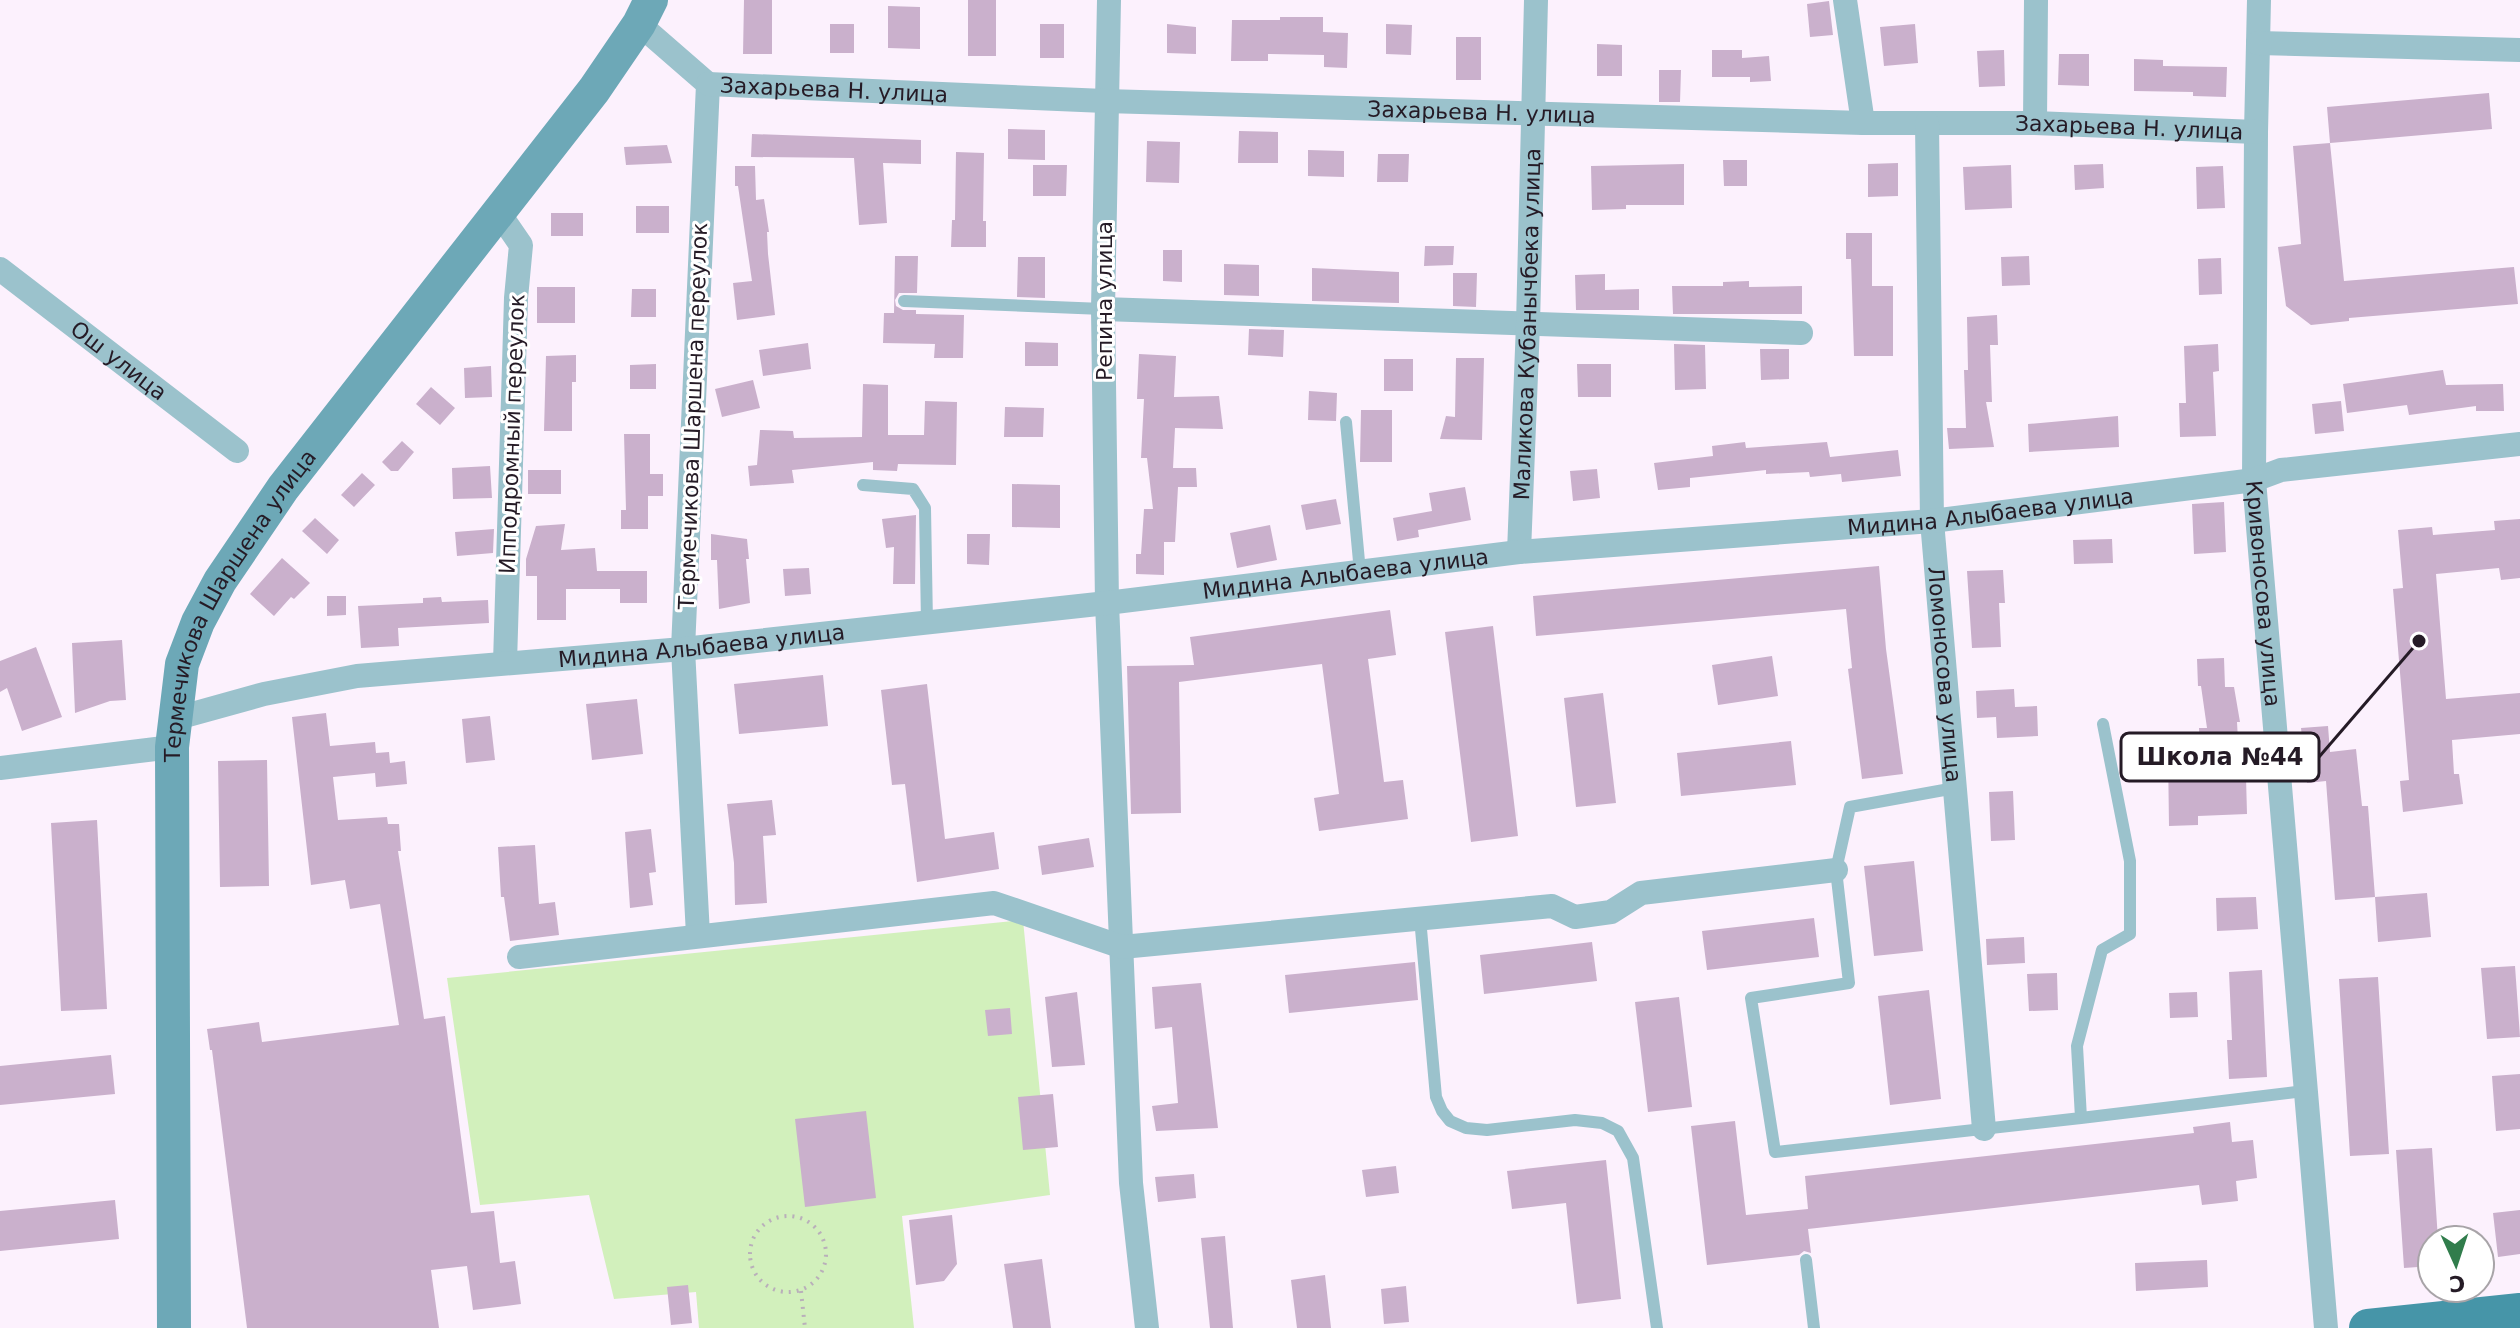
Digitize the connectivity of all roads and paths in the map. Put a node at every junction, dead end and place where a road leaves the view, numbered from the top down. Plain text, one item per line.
1 (1109, 0) edge
2 (1536, 0) edge
3 (1845, 0) edge
4 (2036, 0) edge
5 (2259, 0) edge
6 (645, 12) edge
7 (2258, 43) junction
8 (2520, 50) edge
9 (708, 84) junction
10 (1105, 101) junction
11 (1533, 112) junction
12 (1863, 123) junction
13 (1927, 123) junction
14 (2035, 123) junction
15 (2256, 132) junction
16 (499, 213) junction
17 (0, 269) edge
18 (904, 301) dead end
19 (1103, 309) junction
20 (1528, 324) junction
21 (1801, 333) dead end
22 (1346, 422) dead end
23 (2520, 444) edge
24 (237, 451) dead end
25 (2254, 480) junction
26 (863, 485) dead end
27 (1932, 521) junction
28 (1519, 552) junction
29 (1360, 572) junction
30 (1107, 603) junction
31 (927, 623) junction
32 (683, 649) junction
33 (505, 663) junction
34 (2103, 724) dead end
35 (173, 733) junction
36 (0, 768) edge
37 (1955, 788) junction
38 (1836, 870) junction
39 (1420, 918) junction
40 (698, 935) junction
41 (1122, 947) junction
42 (519, 957) dead end
43 (2304, 1091) junction
44 (2081, 1118) junction
45 (1984, 1129) junction
46 (1806, 1260) dead end
47 (801, 1291) junction
48 (2520, 1312) edge
49 (174, 1328) edge
50 (805, 1328) edge
51 (1147, 1328) edge
52 (1657, 1328) edge
53 (1814, 1328) edge
54 (2326, 1328) edge
55 (2368, 1328) edge

1 - 10 street, Репина улица
2 - 11 street, Маликова Кубанычбека улица
3 - 12 street
4 - 14 street
5 - 7 street, Кривоносова улица
6 - 9 street
6 - 16 street, Термечикова Шаршена улица
7 - 8 street
7 - 15 street, Кривоносова улица
9 - 10 street, Захарьева Н. улица
9 - 32 street, Термечикова Шаршена переулок
10 - 11 street, Захарьева Н. улица
10 - 19 street, Репина улица
11 - 12 street, Захарьева Н. улица
11 - 20 street, Маликова Кубанычбека улица
12 - 13 street, Захарьева Н. улица
13 - 14 street, Захарьева Н. улица
13 - 27 street, Ломоносова улица
14 - 15 street, Захарьева Н. улица
15 - 25 street, Кривоносова улица
16 - 33 street, Ипподромный переулок
16 - 35 street, Термечикова Шаршена улица
17 - 24 street, Ош улица
18 - 19 lane
19 - 20 street
19 - 30 street, Репина улица
20 - 21 street
20 - 28 street, Маликова Кубанычбека улица
22 - 29 lane
23 - 25 street, Мидина Алыбаева улица
25 - 27 street, Мидина Алыбаева улица
25 - 43 street, Кривоносова улица
26 - 31 lane
27 - 28 street, Мидина Алыбаева улица
27 - 37 street, Ломоносова улица
28 - 29 street, Мидина Алыбаева улица
29 - 30 street, Мидина Алыбаева улица
30 - 31 street, Мидина Алыбаева улица
30 - 41 street, Репина улица
31 - 32 street, Мидина Алыбаева улица
32 - 33 street, Мидина Алыбаева улица
32 - 40 street, Термечикова Шаршена переулок
33 - 35 street, Мидина Алыбаева улица
34 - 44 lane
35 - 36 street, Мидина Алыбаева улица
35 - 49 street, Термечикова Шаршена улица
37 - 38 lane
37 - 45 street, Ломоносова улица
38 - 39 street
38 - 45 lane
39 - 41 street
39 - 52 lane
40 - 41 street
40 - 42 street
41 - 51 street, Репина улица
43 - 44 lane
43 - 54 street, Кривоносова улица
44 - 45 lane
46 - 53 lane
47 - 47 path
47 - 50 path
48 - 55 main road

